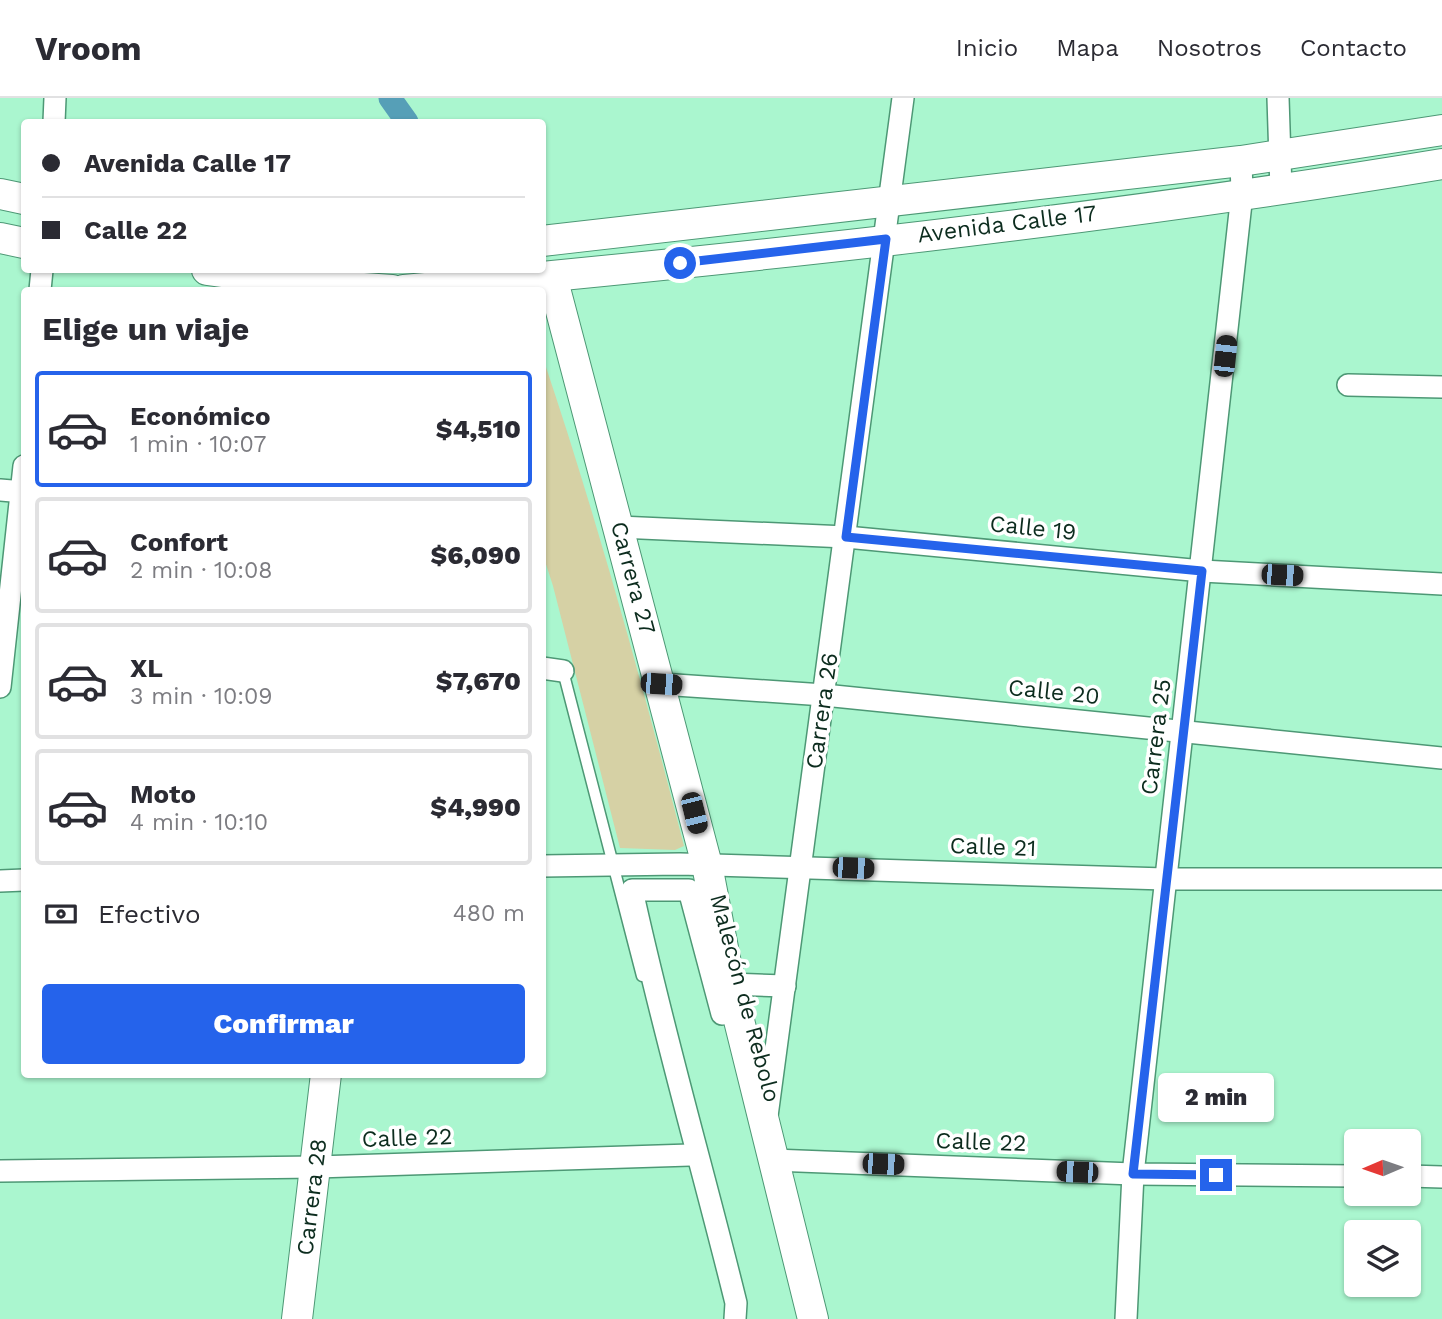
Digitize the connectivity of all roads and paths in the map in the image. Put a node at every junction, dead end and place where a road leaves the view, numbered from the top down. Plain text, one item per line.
1 (55, 98) edge
2 (903, 98) edge
3 (1278, 98) edge
4 (54, 119) edge
5 (1442, 130) edge
6 (1280, 155) junction
7 (1241, 161) junction
8 (1442, 164) edge
9 (1281, 190) junction
10 (0, 194) edge
11 (1242, 194) junction
12 (21, 198) edge
13 (890, 203) junction
14 (0, 238) edge
15 (886, 239) junction
16 (546, 241) edge
17 (21, 242) edge
18 (230, 273) edge
19 (552, 277) junction
20 (349, 287) edge
21 (436, 287) edge
22 (1348, 384) dead end
23 (1442, 387) edge
24 (0, 490) edge
25 (21, 492) edge
26 (21, 512) edge
27 (619, 527) junction
28 (846, 537) junction
29 (1202, 571) junction
30 (1442, 584) edge
31 (11, 613) edge
32 (553, 669) edge
33 (661, 684) junction
34 (0, 687) edge
35 (824, 695) junction
36 (1184, 732) junction
37 (1442, 758) edge
38 (618, 865) junction
39 (694, 865) junction
40 (546, 866) edge
41 (801, 867) junction
42 (1165, 879) junction
43 (21, 880) edge
44 (1442, 880) edge
45 (0, 881) edge
46 (730, 984) junction
47 (785, 986) junction
48 (326, 1078) edge
49 (766, 1126) junction
50 (690, 1155) joint
51 (773, 1160) junction
52 (317, 1167) junction
53 (0, 1171) edge
54 (1133, 1174) junction
55 (1344, 1176) edge
56 (1421, 1177) edge
57 (1442, 1177) edge
58 (729, 1314) edge
59 (297, 1319) edge
60 (800, 1319) edge
61 (813, 1319) edge
62 (1126, 1319) edge

1 - 4 street
2 - 13 street, Carrera 26
3 - 6 street
5 - 6 main road, Avenida Calle 17
6 - 7 main road, Avenida Calle 17
6 - 9 street
7 - 11 street, Carrera 25
7 - 13 main road, Avenida Calle 17
8 - 9 main road, Avenida Calle 17
9 - 11 main road, Avenida Calle 17
10 - 12 main road
11 - 15 main road, Avenida Calle 17
11 - 29 street, Carrera 25
13 - 15 street, Carrera 26
13 - 16 main road, Avenida Calle 17
14 - 17 main road
15 - 19 main road, Avenida Calle 17
15 - 28 street, Carrera 26
18 - 20 main road
19 - 21 main road, Avenida Calle 17
19 - 27 main road, Carrera 27
22 - 23 street
24 - 25 street
26 - 31 street
27 - 28 street, Calle 19
27 - 33 main road, Carrera 27
28 - 29 street, Calle 19
28 - 35 street, Carrera 26
29 - 30 street, Calle 19
29 - 36 street, Carrera 25
31 - 34 street
32 - 38 lane
33 - 35 street, Calle 20
33 - 39 main road, Carrera 27
35 - 36 street, Calle 20
35 - 41 street, Carrera 26
36 - 37 street, Calle 20
36 - 42 street, Carrera 25
38 - 39 street, Calle 21
38 - 40 street, Calle 21
38 - 50 lane
39 - 41 street, Calle 21
39 - 46 main road, Carrera 27
41 - 42 street, Calle 21
41 - 47 street, Carrera 26
42 - 44 street, Calle 21
42 - 54 street, Carrera 25
43 - 45 street
46 - 47 street
46 - 49 main road, Carrera 27
47 - 49 street, Carrera 26
48 - 52 main road, Carrera 28
49 - 51 main road, Carrera 26
50 - 52 street, Calle 22
51 - 54 street, Calle 22
51 - 61 main road, Carrera 26
52 - 53 street, Calle 22
52 - 59 main road, Carrera 28
54 - 55 street, Calle 22
54 - 62 street, Carrera 25
56 - 57 street
58 - 60 street, Malecón de Rebolo

